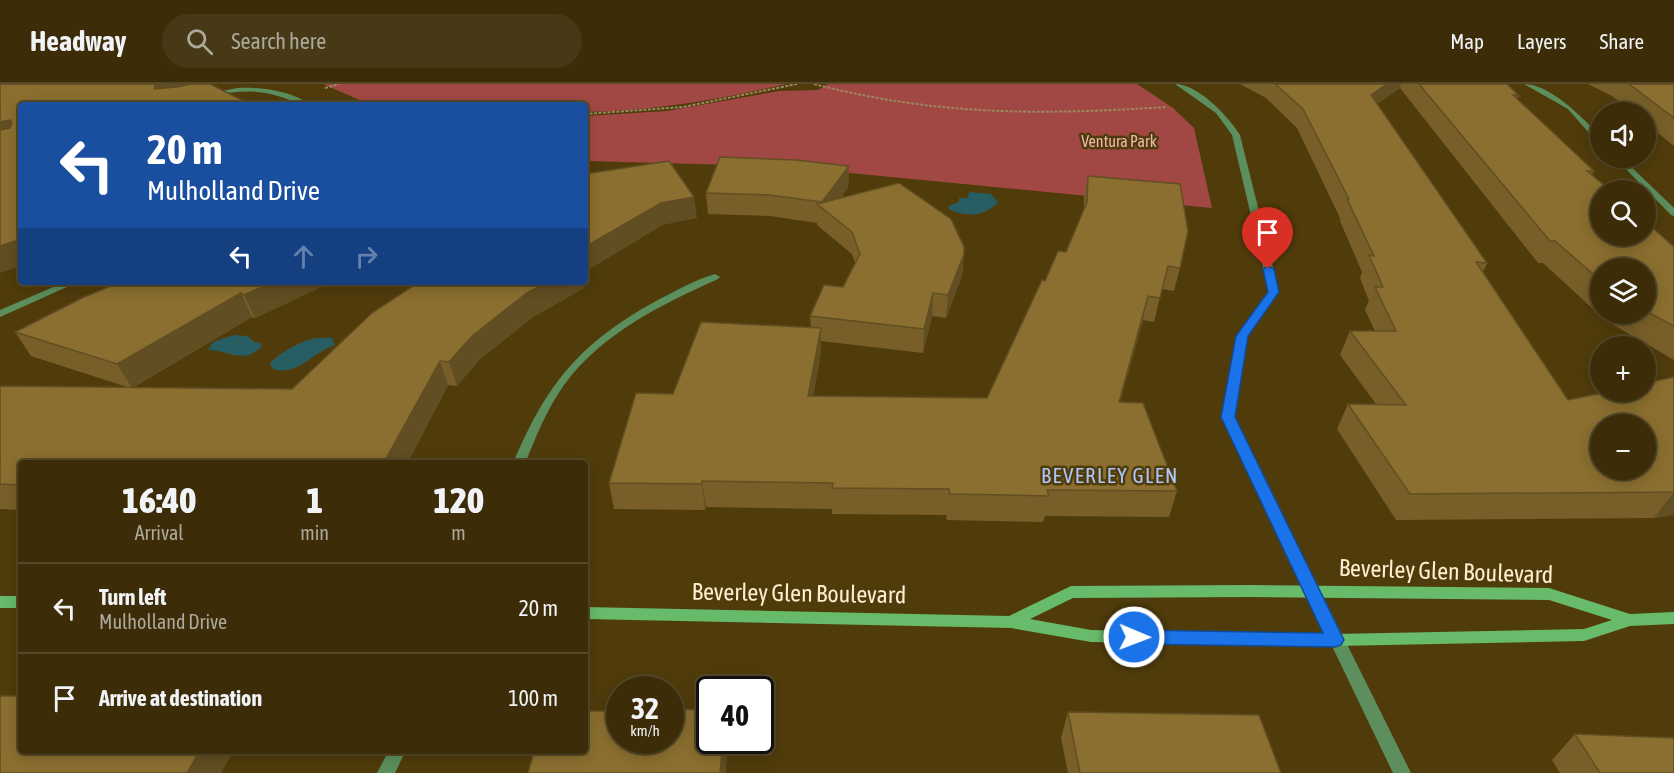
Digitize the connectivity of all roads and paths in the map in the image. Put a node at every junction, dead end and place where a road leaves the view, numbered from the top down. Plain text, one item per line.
1 (797, 84) edge
2 (814, 84) edge
3 (1178, 84) edge
4 (1527, 84) edge
5 (204, 95) edge
6 (301, 102) edge
7 (1209, 103) junction
8 (588, 114) edge
9 (1590, 129) edge
10 (1628, 168) edge
11 (1674, 213) edge
12 (715, 277) dead end
13 (66, 285) edge
14 (0, 314) edge
15 (521, 460) edge
16 (1312, 591) junction
17 (0, 602) edge
18 (18, 602) edge
19 (588, 613) edge
20 (1674, 618) edge
21 (1630, 620) junction
22 (1011, 622) junction
23 (1335, 640) junction
24 (395, 754) edge
25 (386, 773) edge
26 (1402, 773) edge

1 - 8 path
2 - 7 path
3 - 7 street
4 - 9 street
5 - 6 street
7 - 16 street
10 - 11 street
12 - 15 street
13 - 14 street
16 - 21 street, Beverley Glen Boulevard
16 - 22 street, Beverley Glen Boulevard
16 - 23 street
17 - 18 street
19 - 22 street, Beverley Glen Boulevard
20 - 21 street, Beverley Glen Boulevard
21 - 23 street, Beverley Glen Boulevard
22 - 23 street, Beverley Glen Boulevard
23 - 26 street
24 - 25 street

